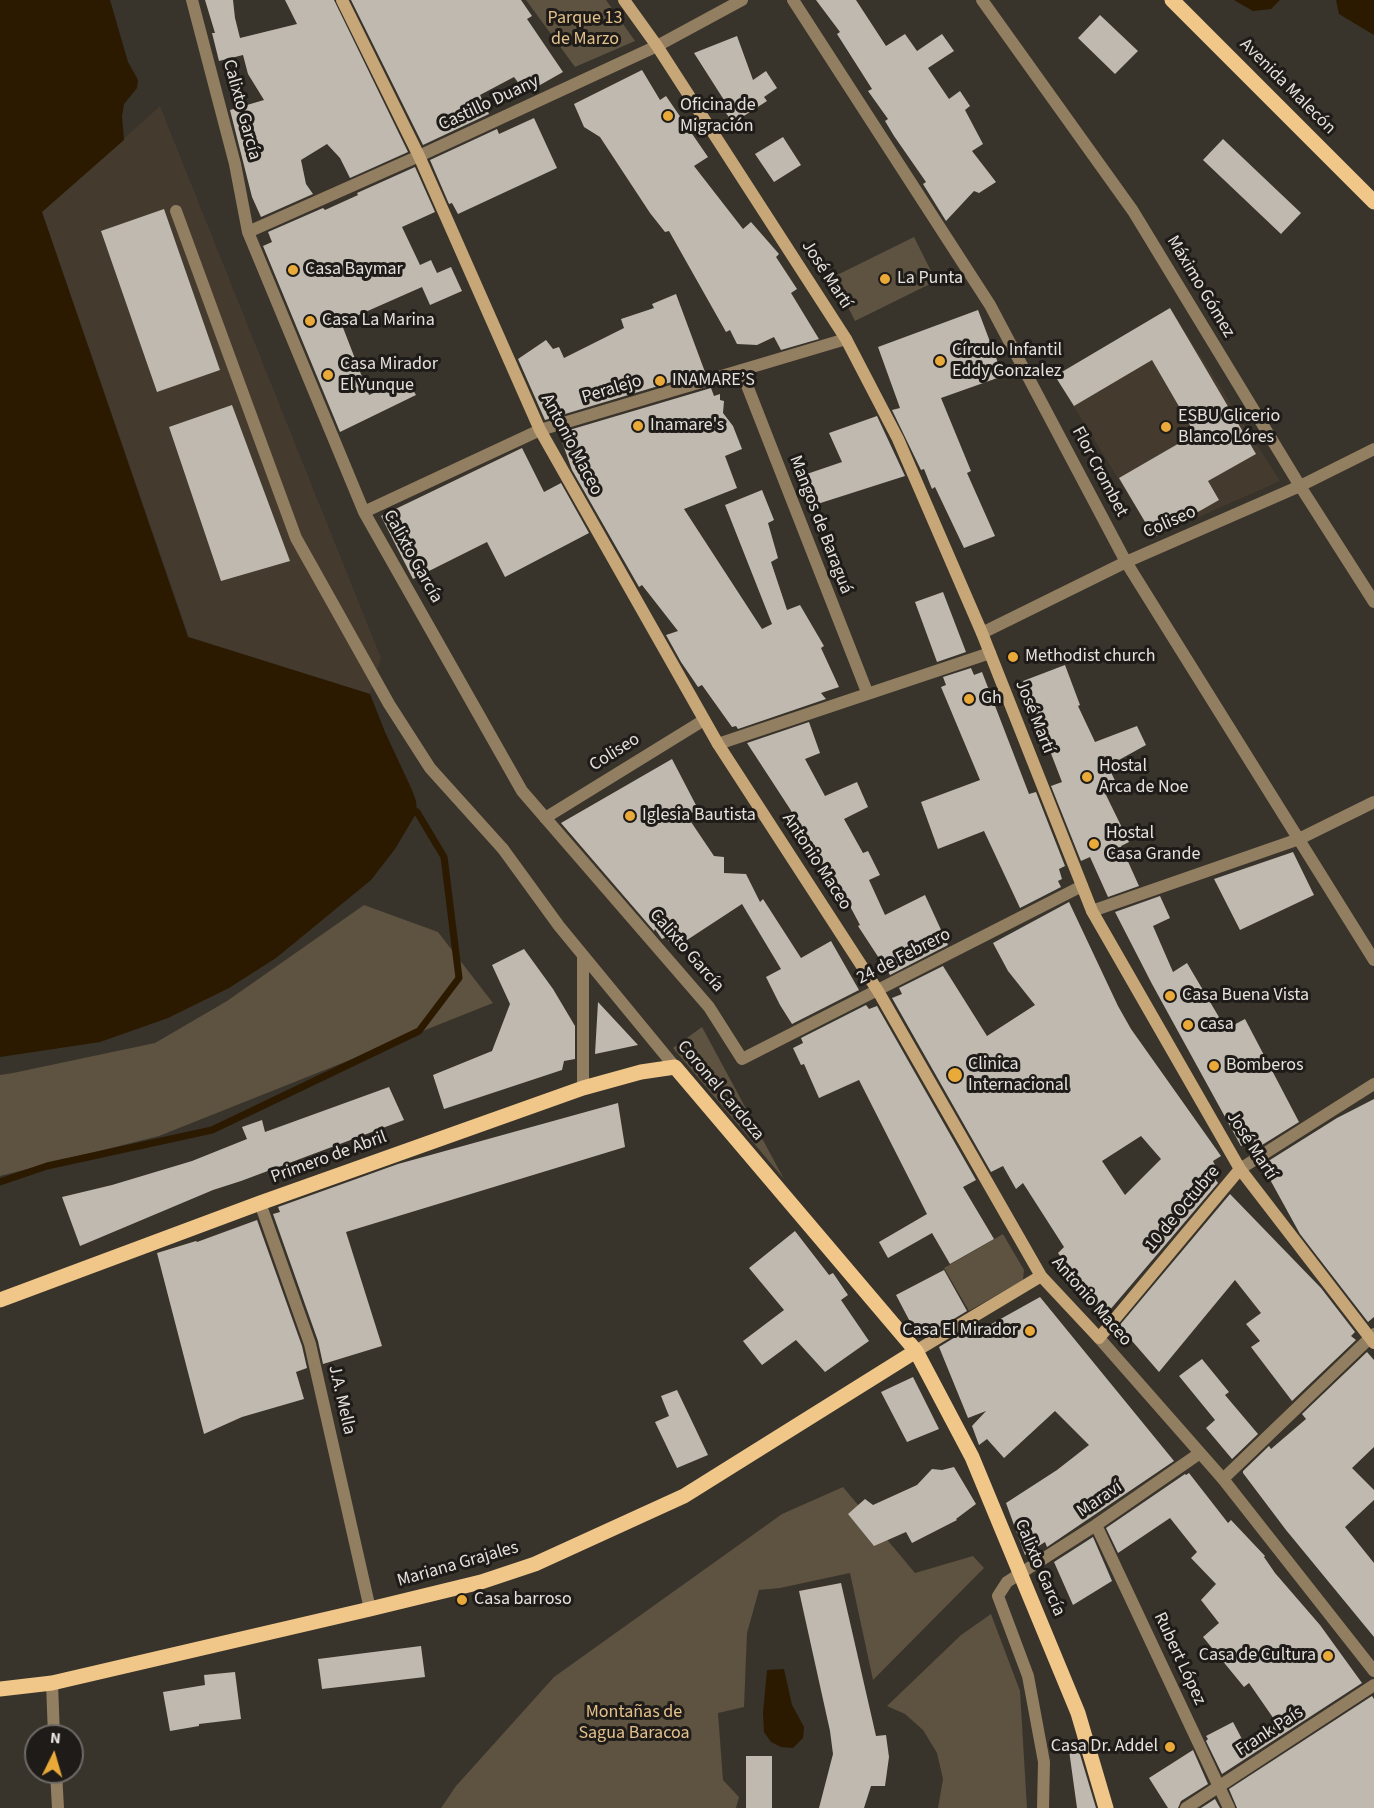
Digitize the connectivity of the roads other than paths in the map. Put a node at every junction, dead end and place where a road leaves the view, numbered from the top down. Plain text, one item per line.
1 (192, 0) edge
2 (342, 0) edge
3 (624, 0) edge
4 (742, 0) edge
5 (793, 0) edge
6 (982, 0) edge
7 (1172, 0) edge
8 (657, 46) junction
9 (419, 156) junction
10 (1374, 202) edge
11 (176, 211) dead end
12 (248, 231) junction
13 (846, 339) junction
14 (741, 370) junction
15 (540, 430) junction
16 (1374, 449) edge
17 (1300, 486) junction
18 (364, 512) junction
19 (1126, 562) junction
20 (1374, 602) edge
21 (982, 633) junction
22 (990, 653) junction
23 (867, 692) junction
24 (704, 720) junction
25 (718, 744) junction
26 (1374, 802) edge
27 (545, 818) junction
28 (1299, 839) junction
29 (1082, 886) junction
30 (1092, 911) junction
31 (583, 956) junction
32 (1374, 960) edge
33 (878, 991) junction
34 (742, 1059) joint
35 (675, 1067) junction
36 (1374, 1084) edge
37 (583, 1088) junction
38 (1240, 1168) junction
39 (260, 1203) junction
40 (1041, 1276) junction
41 (0, 1300) edge
42 (1098, 1338) junction
43 (1373, 1338) edge
44 (915, 1351) junction
45 (1200, 1453) junction
46 (1223, 1479) junction
47 (1096, 1525) junction
48 (1019, 1574) junction
49 (370, 1609) junction
50 (1374, 1671) edge
51 (52, 1683) junction
52 (1374, 1685) edge
53 (0, 1689) edge
54 (54, 1724) edge
55 (57, 1784) edge
56 (1219, 1787) junction
57 (58, 1808) edge
58 (1043, 1808) edge
59 (1106, 1808) edge
60 (1185, 1808) edge
61 (1229, 1808) edge

1 - 12 street, Calixto García
2 - 9 main road, Antonio Maceo
3 - 8 main road, José Martí
4 - 8 street, Castillo Duany
5 - 19 street, Flor Crombet
6 - 17 street, Máximo Gómez
7 - 10 main road, Avenida Malecón
8 - 9 street, Castillo Duany
8 - 13 main road, José Martí
9 - 12 street, Castillo Duany
9 - 15 main road, Antonio Maceo
11 - 31 street, Coronel Cardoza
12 - 18 street, Calixto García
13 - 14 street, Peralejo
13 - 21 main road, José Martí
14 - 15 street, Peralejo
14 - 23 street, Mangos de Baraguá
15 - 18 street, Peralejo
15 - 24 main road, Antonio Maceo
16 - 17 street, Coliseo
17 - 19 street, Coliseo
17 - 20 street, Máximo Gómez
18 - 27 street, Calixto García
19 - 21 street, Coliseo
19 - 28 street, Flor Crombet
21 - 22 main road, José Martí
22 - 23 street
22 - 29 main road, José Martí
23 - 25 street
24 - 25 main road, Antonio Maceo
24 - 27 street, Coliseo
25 - 33 main road, Antonio Maceo
26 - 28 street
27 - 34 street, Calixto García
28 - 30 street
28 - 32 street, Flor Crombet
29 - 30 main road, José Martí
29 - 33 street, 24 de Febrero
30 - 38 main road, José Martí
31 - 35 street, Coronel Cardoza
31 - 37 street
33 - 34 street, 24 de Febrero
33 - 40 main road, Antonio Maceo
35 - 37 main road, Primero de Abril
35 - 44 main road, Coronel Cardoza
36 - 38 street, 10 de Octubre
37 - 39 main road, Primero de Abril
38 - 42 main road, 10 de Octubre
38 - 43 main road, José Martí
39 - 41 main road, Primero de Abril
39 - 49 street, J.A. Mella
40 - 42 main road, Antonio Maceo
40 - 44 main road
42 - 45 street, Antonio Maceo
43 - 46 street
44 - 48 main road, Calixto García
44 - 49 main road, Mariana Grajales
45 - 46 street, Antonio Maceo
45 - 47 street, Maraví
46 - 50 street, Antonio Maceo
47 - 48 street, Maraví
47 - 56 street, Rubert López
48 - 58 street, Maraví
48 - 59 main road, Calixto García
49 - 51 main road, Mariana Grajales
51 - 53 main road, Mariana Grajales
51 - 54 street
52 - 56 street, Frank País
55 - 57 street
56 - 60 street, Frank País
56 - 61 street, Rubert López

